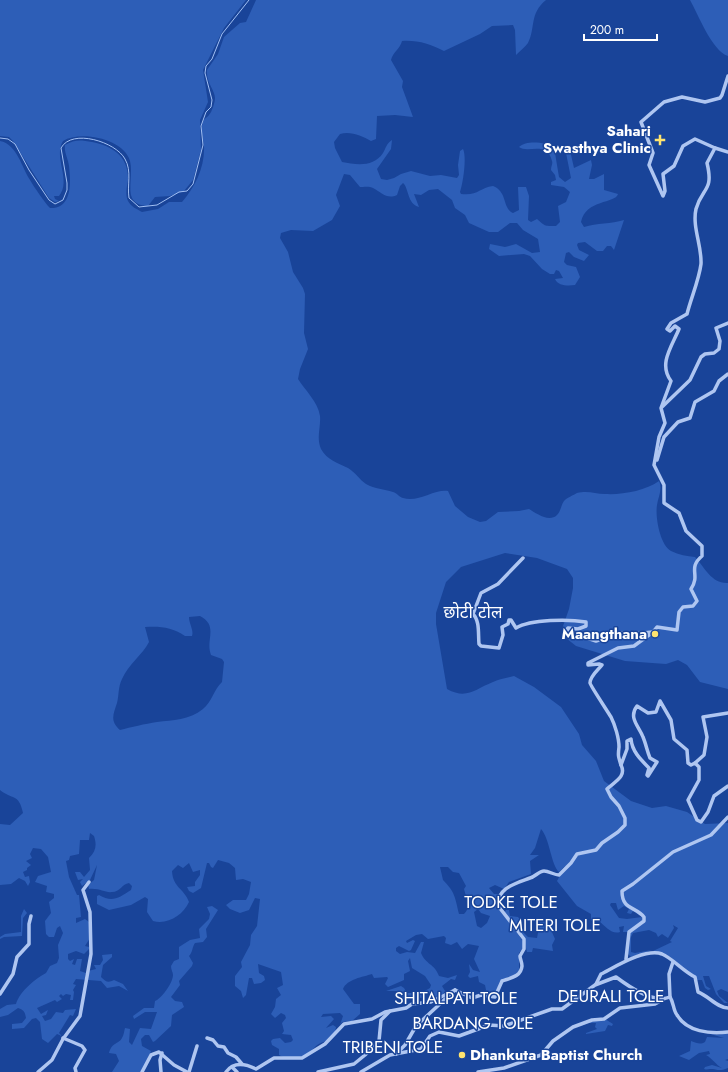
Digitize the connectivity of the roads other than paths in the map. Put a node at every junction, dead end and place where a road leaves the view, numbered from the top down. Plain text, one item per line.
1 (728, 76) edge
2 (715, 148) junction
3 (728, 152) edge
4 (728, 323) edge
5 (728, 374) edge
6 (661, 408) junction
7 (654, 464) junction
8 (523, 558) dead end
9 (653, 632) junction
10 (728, 714) edge
11 (695, 763) junction
12 (621, 765) junction
13 (728, 786) edge
14 (728, 817) edge
15 (89, 882) dead end
16 (31, 916) dead end
17 (626, 959) junction
18 (673, 962) junction
19 (595, 985) junction
20 (455, 990) junction
21 (0, 994) edge
22 (670, 998) junction
23 (665, 999) junction
24 (728, 1008) edge
25 (391, 1011) junction
26 (728, 1032) edge
27 (64, 1038) junction
28 (207, 1038) dead end
29 (197, 1046) dead end
30 (162, 1053) junction
31 (396, 1054) junction
32 (242, 1064) junction
33 (232, 1067) junction
34 (38, 1072) edge
35 (76, 1072) edge
36 (142, 1072) edge
37 (161, 1072) edge
38 (188, 1072) edge
39 (226, 1072) edge
40 (237, 1072) edge
41 (318, 1072) edge
42 (361, 1072) edge
43 (478, 1072) edge

1 - 2 street
2 - 3 street
2 - 6 street
4 - 6 street
5 - 7 street
6 - 7 street
7 - 9 street
8 - 9 street
9 - 12 street
10 - 11 street
11 - 12 street
11 - 13 street
12 - 20 street
14 - 17 street
15 - 27 street
16 - 21 street
17 - 18 street
17 - 19 street
18 - 22 street
18 - 24 street
19 - 23 street
19 - 31 street
20 - 25 street
20 - 31 street
22 - 23 street
22 - 26 street
23 - 43 street
25 - 32 street
25 - 41 street
27 - 34 street
27 - 35 street
28 - 32 street
29 - 38 street
30 - 36 street
30 - 37 street
30 - 38 street
31 - 42 street
32 - 33 street
33 - 39 street
33 - 40 street

